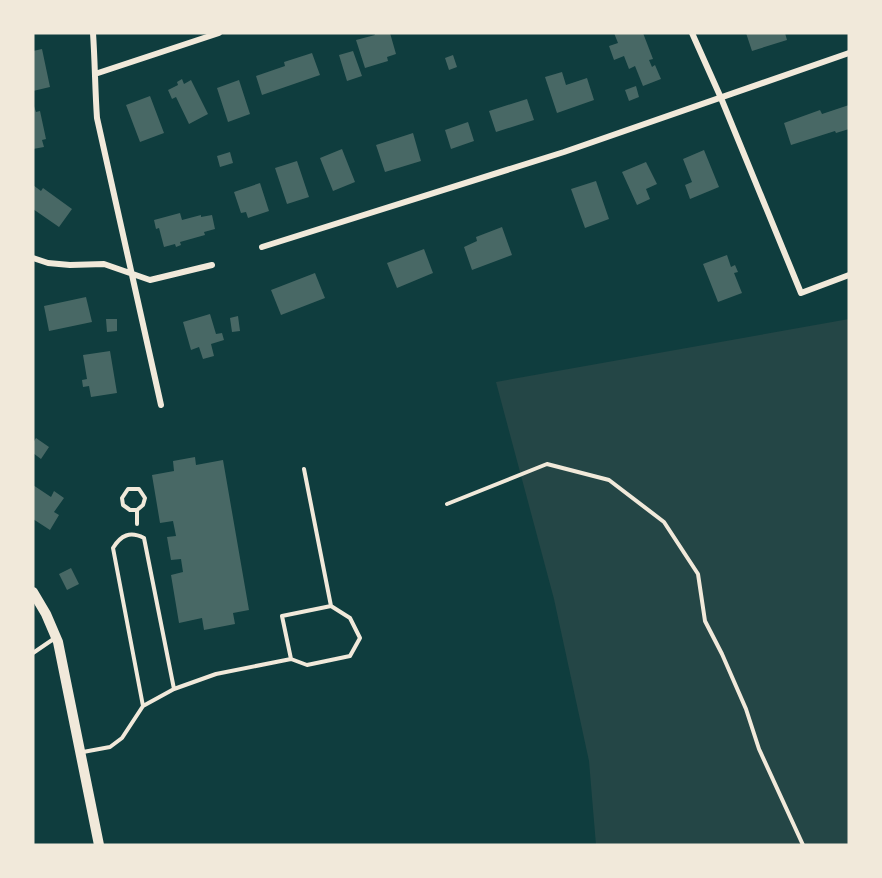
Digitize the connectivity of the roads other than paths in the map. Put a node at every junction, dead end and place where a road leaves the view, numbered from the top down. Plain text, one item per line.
1 (93, 33) edge
2 (219, 33) edge
3 (692, 33) edge
4 (849, 53) edge
5 (95, 74) junction
6 (721, 98) junction
7 (262, 247) dead end
8 (33, 258) edge
9 (212, 266) dead end
10 (131, 274) junction
11 (849, 275) edge
12 (161, 405) dead end
13 (304, 469) dead end
14 (33, 592) edge
15 (331, 606) junction
16 (56, 637) junction
17 (33, 653) edge
18 (291, 659) junction
19 (174, 689) junction
20 (143, 706) junction
21 (81, 752) junction
22 (99, 845) edge

1 - 5 street
2 - 5 street
3 - 6 street
4 - 6 street
5 - 10 street
6 - 7 street
6 - 11 street
8 - 10 street
9 - 10 street
10 - 12 street
13 - 15 lane
14 - 16 street
15 - 18 lane
15 - 18 lane
16 - 17 lane
16 - 21 street
18 - 19 lane
19 - 20 lane
19 - 20 lane
20 - 21 lane
21 - 22 street

